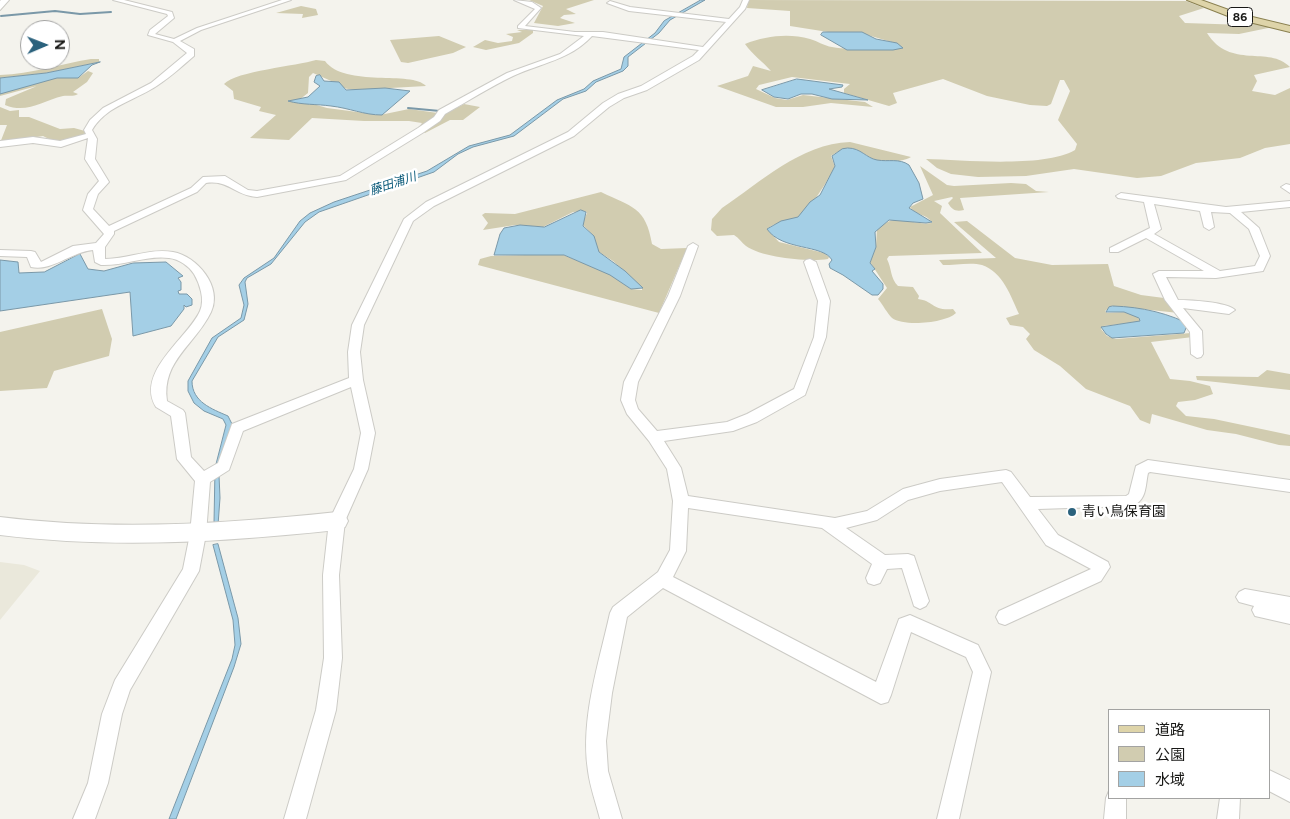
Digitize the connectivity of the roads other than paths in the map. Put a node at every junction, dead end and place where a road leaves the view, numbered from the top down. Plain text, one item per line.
1 (5, 0) edge
2 (116, 0) edge
3 (288, 0) edge
4 (517, 0) edge
5 (746, 0) edge
6 (1192, 0) edge
7 (610, 3) dead end
8 (0, 7) edge
9 (730, 21) junction
10 (1290, 29) edge
11 (589, 35) junction
12 (175, 41) junction
13 (705, 49) junction
14 (90, 135) junction
15 (0, 144) edge
16 (1121, 196) dead end
17 (1148, 199) junction
18 (1290, 204) edge
19 (1205, 208) junction
20 (1232, 209) junction
21 (1209, 227) dead end
22 (108, 230) junction
23 (1146, 234) junction
24 (98, 246) junction
25 (693, 246) dead end
26 (1114, 250) dead end
27 (0, 252) edge
28 (1183, 255) junction
29 (1169, 256) dead end
30 (810, 262) dead end
31 (1218, 274) junction
32 (1175, 304) junction
33 (1229, 310) dead end
34 (1197, 354) dead end
35 (356, 380) junction
36 (654, 437) junction
37 (213, 473) junction
38 (1290, 486) edge
39 (681, 502) junction
40 (1024, 503) junction
41 (337, 521) junction
42 (826, 522) junction
43 (0, 526) edge
44 (198, 534) junction
45 (882, 562) junction
46 (874, 578) dead end
47 (660, 579) junction
48 (1245, 597) dead end
49 (920, 601) dead end
50 (1290, 605) edge
51 (1261, 610) dead end
52 (1290, 616) edge
53 (1005, 617) dead end
54 (1270, 781) edge
55 (1290, 792) edge
56 (1116, 799) edge
57 (1230, 799) edge
58 (84, 819) edge
59 (295, 819) edge
60 (611, 819) edge
61 (948, 819) edge
62 (1115, 819) edge
63 (1228, 819) edge

1 - 8 street
2 - 12 street
3 - 12 street
4 - 11 street
5 - 9 street
6 - 10 main road, 86
7 - 9 street
9 - 13 street
11 - 13 street
11 - 22 street
12 - 14 street
13 - 35 street
14 - 15 street
14 - 22 street
16 - 17 street
17 - 19 street
17 - 23 street
18 - 20 street
19 - 20 street
19 - 21 street
20 - 31 street
22 - 24 street
23 - 26 street
23 - 28 street
24 - 27 street
24 - 37 street
25 - 36 street
28 - 29 street
28 - 31 street
30 - 36 street
31 - 32 street
32 - 33 street
32 - 34 street
35 - 37 street
35 - 41 street
36 - 39 street
37 - 44 street
38 - 40 street
39 - 42 street
39 - 47 street
40 - 42 street
40 - 53 street
41 - 44 street
41 - 59 street
42 - 45 street
43 - 44 street
44 - 58 street
45 - 46 street
45 - 49 street
47 - 60 street
47 - 61 street
48 - 50 street
51 - 52 street
54 - 55 street
56 - 62 street
57 - 63 street

